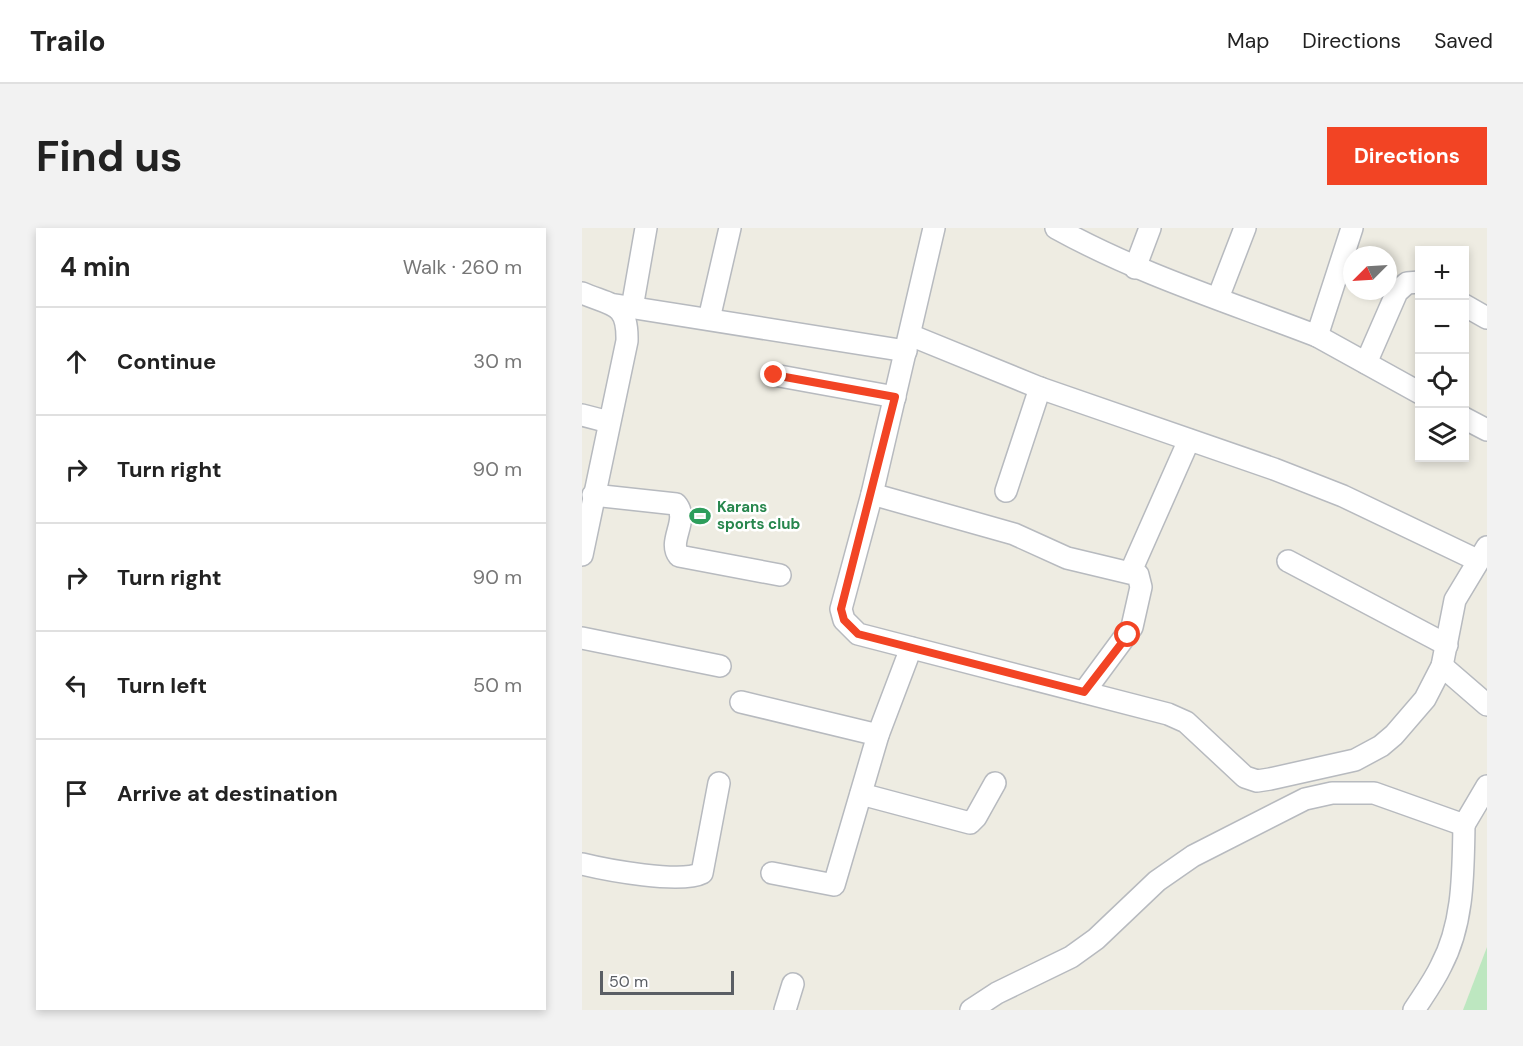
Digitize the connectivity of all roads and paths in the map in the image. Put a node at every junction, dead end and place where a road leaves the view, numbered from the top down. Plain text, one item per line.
1 (646, 228) edge
2 (730, 228) edge
3 (934, 228) edge
4 (1056, 228) edge
5 (1150, 228) edge
6 (1245, 228) edge
7 (1352, 228) edge
8 (1135, 268) junction
9 (1415, 282) edge
10 (582, 293) edge
11 (1218, 298) junction
12 (624, 307) junction
13 (1469, 308) edge
14 (1487, 318) edge
15 (709, 319) junction
16 (1317, 336) junction
17 (908, 343) junction
18 (1366, 363) junction
19 (774, 375) dead end
20 (1040, 388) junction
21 (1415, 391) edge
22 (895, 397) junction
23 (582, 415) edge
24 (1469, 421) edge
25 (609, 422) junction
26 (1487, 430) edge
27 (1189, 440) junction
28 (1006, 491) dead end
29 (872, 494) junction
30 (593, 495) junction
31 (1482, 553) edge
32 (582, 555) edge
33 (1288, 561) dead end
34 (1131, 572) junction
35 (780, 574) dead end
36 (582, 638) edge
37 (1447, 645) junction
38 (911, 648) junction
39 (720, 666) dead end
40 (1442, 666) junction
41 (1084, 692) junction
42 (741, 702) dead end
43 (1487, 705) edge
44 (878, 735) junction
45 (1329, 778) junction
46 (719, 783) dead end
47 (995, 783) dead end
48 (1487, 786) edge
49 (861, 794) junction
50 (1464, 825) junction
51 (582, 864) edge
52 (772, 873) dead end
53 (793, 984) dead end
54 (982, 1007) edge
55 (785, 1010) edge
56 (1414, 1010) edge

1 - 12 street
2 - 15 street
3 - 17 street
4 - 8 street
5 - 8 street
6 - 11 street
7 - 16 street
8 - 11 street
9 - 18 street
10 - 12 street
11 - 16 street
12 - 15 street
12 - 25 street
13 - 14 street
15 - 17 street
16 - 18 street
17 - 20 street
17 - 22 street
18 - 21 street
19 - 22 street
20 - 27 street
20 - 28 street
22 - 29 street
23 - 25 street
24 - 26 street
25 - 30 street
27 - 31 street
27 - 34 street
29 - 34 street
29 - 38 street
30 - 32 street
30 - 35 street
31 - 37 street
33 - 37 street
34 - 41 street
36 - 39 street
37 - 40 street
38 - 41 street
38 - 44 street
40 - 43 street
40 - 45 street
41 - 45 street
42 - 44 street
44 - 49 street
45 - 50 street
45 - 54 street
46 - 51 street
47 - 49 street
48 - 50 street
49 - 52 street
50 - 56 street
53 - 55 street

